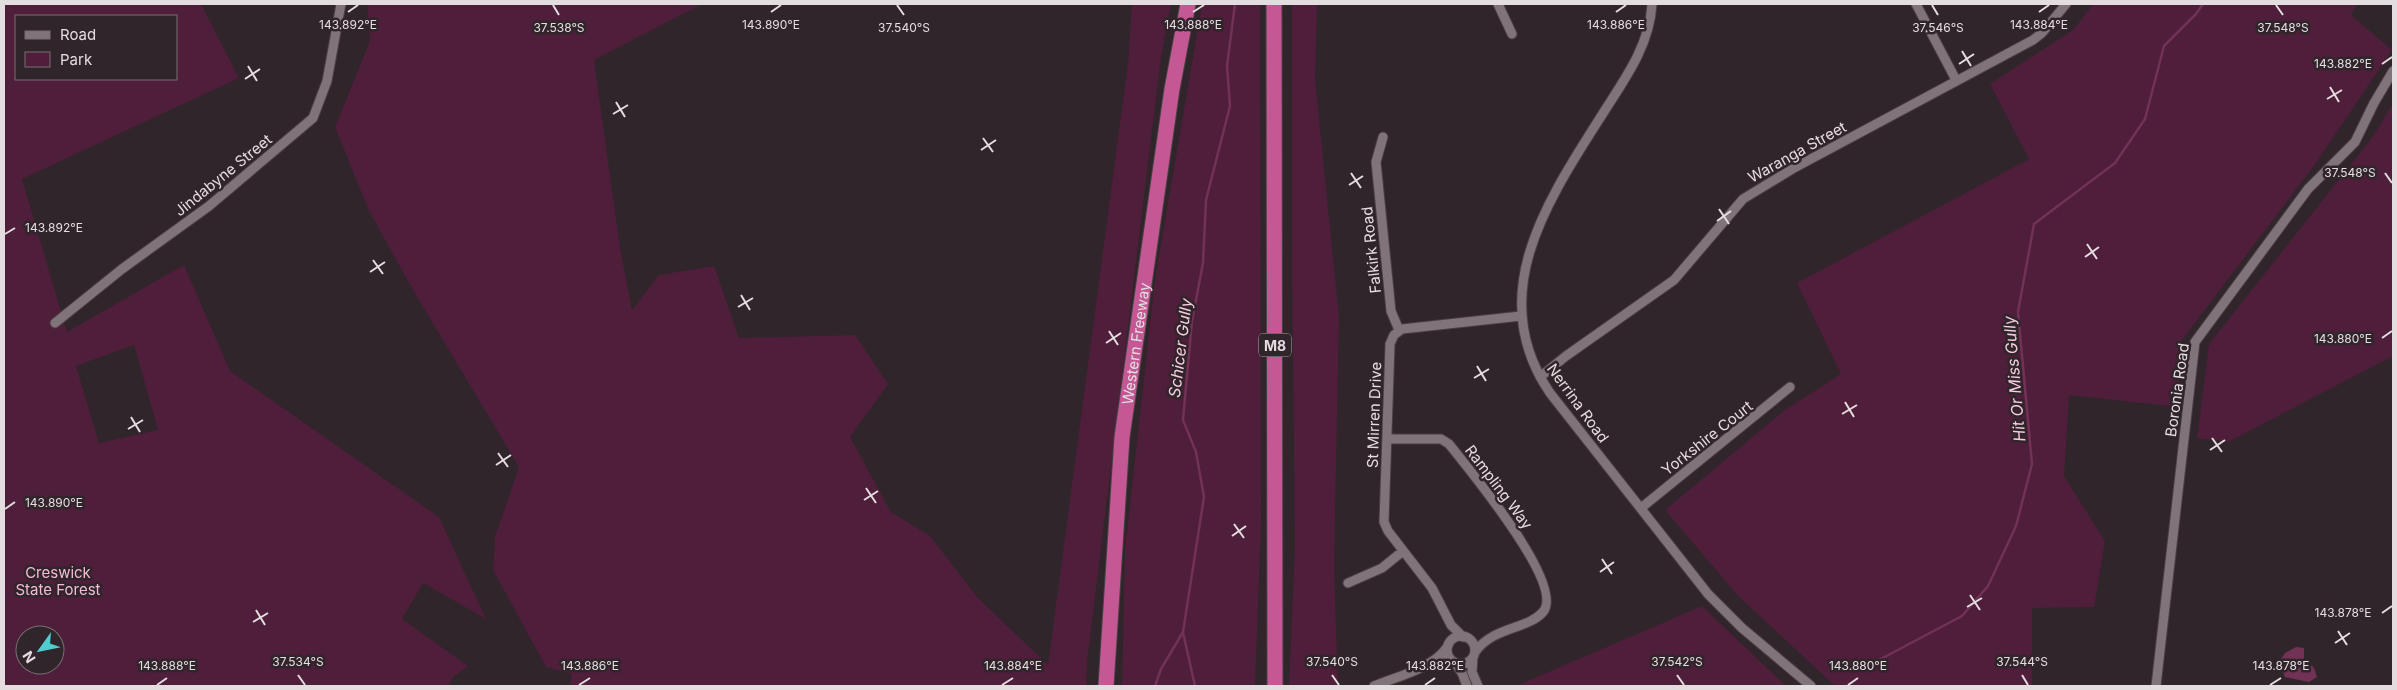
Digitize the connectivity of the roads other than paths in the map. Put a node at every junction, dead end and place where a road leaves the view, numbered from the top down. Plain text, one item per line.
1 (341, 4) edge
2 (1188, 4) edge
3 (1274, 4) edge
4 (1498, 4) edge
5 (1652, 4) edge
6 (1916, 4) edge
7 (2066, 4) edge
8 (1512, 34) dead end
9 (2393, 72) edge
10 (1956, 80) junction
11 (1383, 137) dead end
12 (1522, 316) junction
13 (55, 323) dead end
14 (1400, 330) junction
15 (1538, 374) junction
16 (1790, 388) dead end
17 (1388, 439) junction
18 (1641, 508) junction
19 (1403, 550) junction
20 (1348, 582) dead end
21 (1443, 610) junction
22 (1495, 634) junction
23 (1464, 637) junction
24 (1449, 644) junction
25 (1474, 655) junction
26 (1454, 662) junction
27 (1430, 663) junction
28 (1809, 684) edge
29 (1106, 686) edge
30 (1275, 686) edge
31 (1374, 686) edge
32 (1467, 686) edge
33 (1478, 686) edge
34 (2156, 686) edge

1 - 13 street, Jindabyne Street
2 - 29 highway, Western Freeway
3 - 30 highway, M8
4 - 8 street
5 - 12 street, Nerrina Road
6 - 10 street
7 - 10 street, Waranga Street
9 - 34 street, Boronia Road
10 - 15 street, Waranga Street
11 - 14 street, Falkirk Road
12 - 14 street
12 - 15 street, Nerrina Road
14 - 17 street, St Mirren Drive
15 - 18 street, Nerrina Road
16 - 18 street, Yorkshire Court
17 - 19 street, St Mirren Drive
17 - 22 street, Rampling Way
18 - 28 street, Nerrina Road
19 - 20 street
19 - 21 street, St Mirren Drive
21 - 23 street, St Mirren Drive
21 - 24 street, St Mirren Drive
22 - 23 street
22 - 25 street
23 - 24 street
23 - 25 street
24 - 26 street
24 - 27 street
25 - 26 street
25 - 33 street
26 - 27 street
26 - 32 street
27 - 31 street

